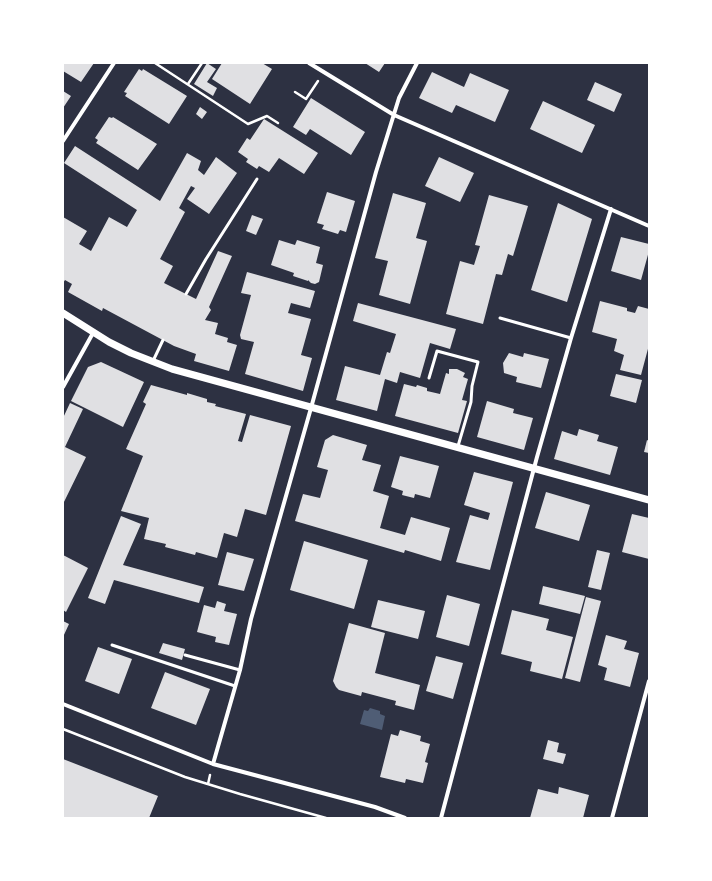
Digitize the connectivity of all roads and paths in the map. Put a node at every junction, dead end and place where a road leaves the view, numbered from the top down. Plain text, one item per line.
1 (114, 63) edge
2 (155, 63) edge
3 (202, 63) edge
4 (309, 63) edge
5 (417, 63) edge
6 (324, 72) junction
7 (188, 84) junction
8 (296, 92) dead end
9 (394, 115) junction
10 (278, 123) dead end
11 (63, 141) edge
12 (257, 179) dead end
13 (611, 210) junction
14 (649, 226) edge
15 (186, 294) dead end
16 (63, 313) edge
17 (500, 318) dead end
18 (93, 333) junction
19 (571, 338) junction
20 (163, 340) dead end
21 (153, 361) junction
22 (429, 378) dead end
23 (63, 388) edge
24 (311, 408) junction
25 (458, 448) junction
26 (534, 469) junction
27 (649, 500) edge
28 (112, 645) dead end
29 (185, 655) dead end
30 (240, 670) junction
31 (649, 681) edge
32 (236, 686) junction
33 (63, 704) edge
34 (63, 729) edge
35 (213, 764) junction
36 (326, 818) edge
37 (405, 818) edge
38 (441, 818) edge
39 (612, 818) edge

1 - 11 street
2 - 7 path
3 - 7 path
4 - 6 street
5 - 9 street
6 - 8 path
6 - 9 street
7 - 10 path
9 - 13 street
9 - 24 street
12 - 15 lane
13 - 14 street
13 - 19 street
16 - 18 street
17 - 19 lane
18 - 21 street
18 - 23 street
19 - 26 street
20 - 21 lane
21 - 24 street
22 - 25 lane
24 - 25 street
24 - 30 street
25 - 26 street
26 - 27 street
26 - 38 street
28 - 32 lane
29 - 30 lane
30 - 32 street
31 - 39 street
32 - 35 street
33 - 35 street
34 - 36 path
35 - 37 street

